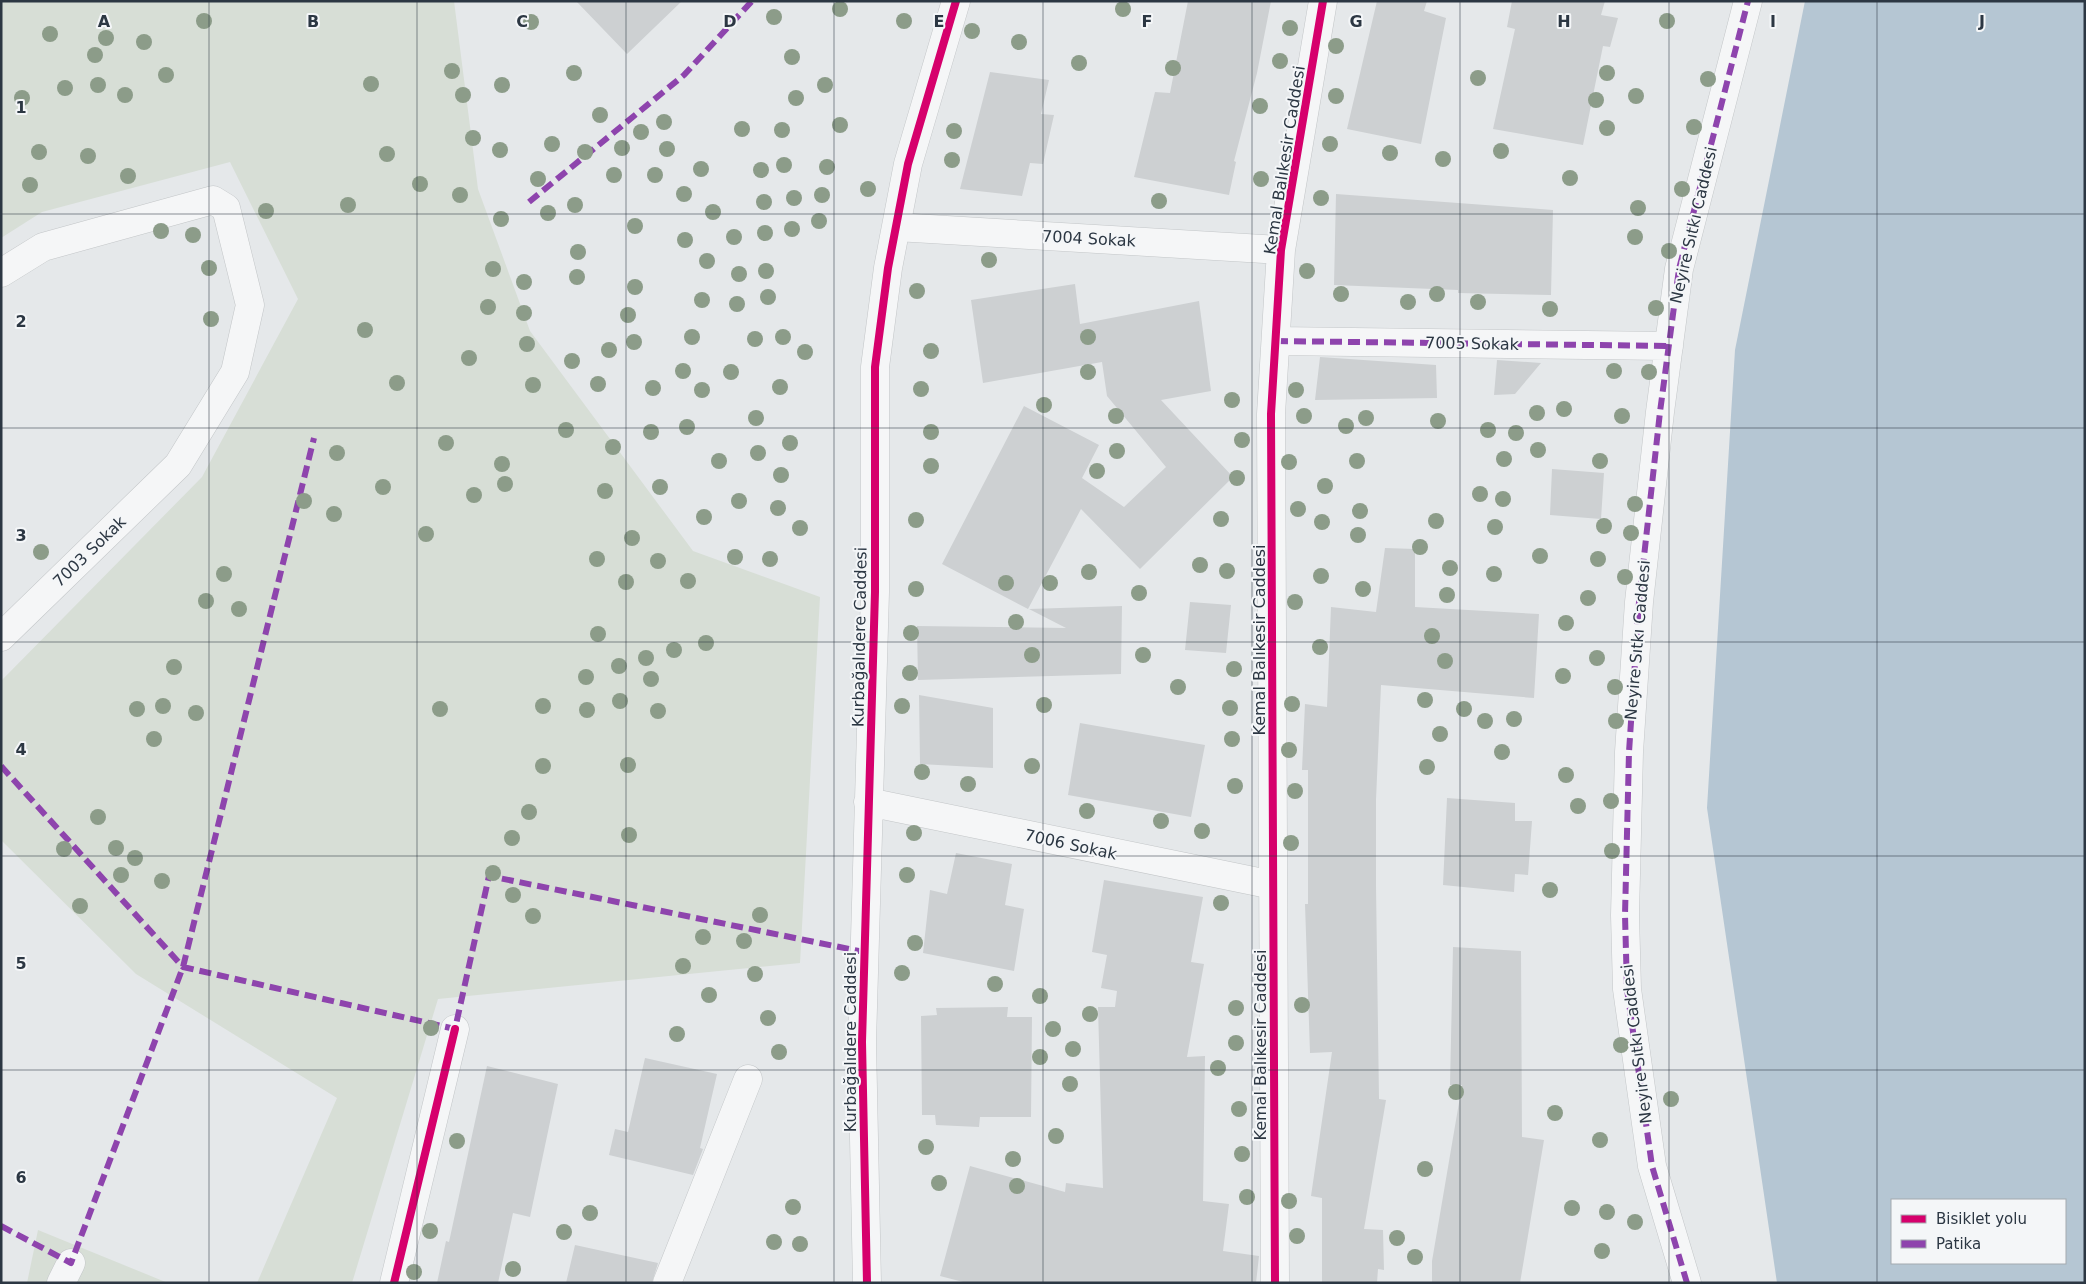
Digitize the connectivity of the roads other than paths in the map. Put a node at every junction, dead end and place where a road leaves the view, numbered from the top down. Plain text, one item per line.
1 (956, 1) edge
2 (1324, 1) edge
3 (1748, 1) edge
4 (896, 227) junction
5 (1282, 250) junction
6 (1, 273) edge
7 (1276, 341) junction
8 (1669, 346) junction
9 (1, 636) edge
10 (868, 802) junction
11 (1273, 886) junction
12 (455, 1029) dead end
13 (748, 1079) dead end
14 (394, 1283) edge
15 (667, 1283) edge
16 (867, 1283) edge
17 (1275, 1283) edge
18 (1687, 1283) edge

1 - 4 street, Kurbağalıdere Caddesi
2 - 5 street, Kemal Balıkesir Caddesi
3 - 8 street, Neyire Sıtkı Caddesi
4 - 5 street, 7004 Sokak
4 - 10 street, Kurbağalıdere Caddesi
5 - 7 street, Kemal Balıkesir Caddesi
6 - 9 street, 7003 Sokak
7 - 8 street, 7005 Sokak
7 - 11 street, Kemal Balıkesir Caddesi
8 - 18 street, Neyire Sıtkı Caddesi
10 - 11 street, 7006 Sokak
10 - 16 street, Kurbağalıdere Caddesi
11 - 17 street, Kemal Balıkesir Caddesi
12 - 14 street
13 - 15 street

